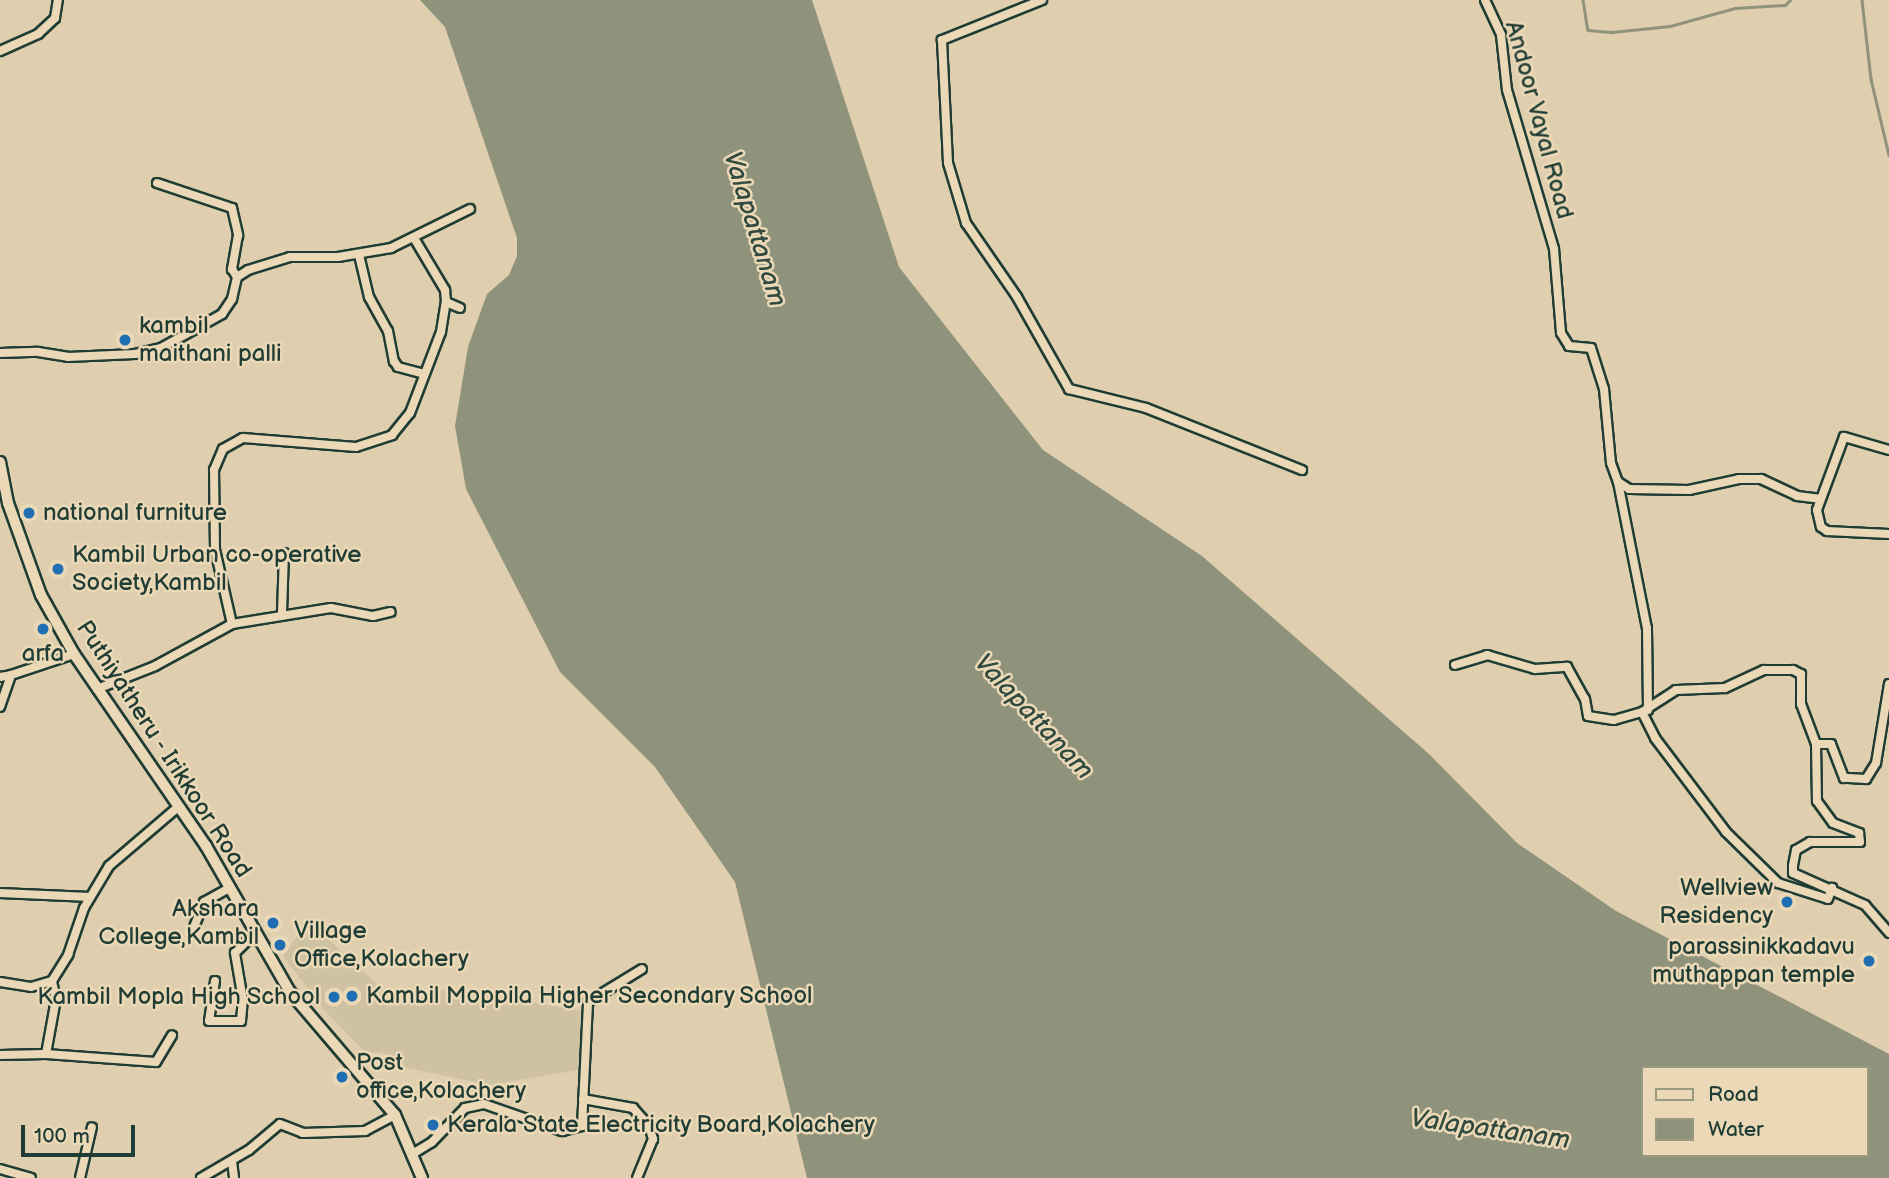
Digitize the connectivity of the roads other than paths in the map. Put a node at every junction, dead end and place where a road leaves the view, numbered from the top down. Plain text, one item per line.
1 (58, 0) edge
2 (1042, 0) edge
3 (1485, 0) edge
4 (0, 51) edge
5 (157, 183) dead end
6 (470, 209) dead end
7 (414, 238) junction
8 (359, 255) junction
9 (237, 277) junction
10 (446, 302) junction
11 (460, 308) dead end
12 (0, 352) edge
13 (425, 374) junction
14 (1889, 450) edge
15 (0, 462) edge
16 (1302, 470) dead end
17 (1618, 482) junction
18 (1820, 499) junction
19 (4, 504) edge
20 (1889, 534) edge
21 (284, 553) dead end
22 (391, 612) dead end
23 (282, 613) junction
24 (232, 624) junction
25 (70, 655) junction
26 (1455, 665) dead end
27 (11, 675) junction
28 (0, 677) edge
29 (1889, 684) edge
30 (97, 689) junction
31 (0, 707) edge
32 (1645, 711) junction
33 (1816, 744) junction
34 (178, 807) junction
35 (229, 888) junction
36 (1832, 888) junction
37 (0, 893) edge
38 (90, 897) junction
39 (194, 926) dead end
40 (1889, 933) edge
41 (254, 934) junction
42 (642, 969) dead end
43 (52, 981) junction
44 (215, 981) dead end
45 (0, 982) edge
46 (172, 1035) dead end
47 (46, 1054) junction
48 (0, 1055) edge
49 (583, 1099) junction
50 (395, 1115) junction
51 (92, 1127) dead end
52 (414, 1153) junction
53 (232, 1161) junction
54 (0, 1169) edge
55 (31, 1178) edge
56 (80, 1178) edge
57 (201, 1178) edge
58 (234, 1178) edge
59 (422, 1178) edge
60 (637, 1178) edge

1 - 4 street
2 - 16 street
3 - 17 street, Andoor Vayal Road
5 - 9 street
6 - 7 street
7 - 8 street
7 - 10 street
8 - 9 street
8 - 13 street
9 - 12 street
10 - 11 street
10 - 13 street
13 - 24 street
14 - 18 street
15 - 19 main road, Puthiyatheru - Irikkoor Road
17 - 18 street
17 - 32 street
18 - 20 street
19 - 25 main road, Puthiyatheru - Irikkoor Road
21 - 23 street
22 - 23 street
23 - 24 street
24 - 30 street
25 - 27 street
25 - 30 main road, Puthiyatheru - Irikkoor Road
26 - 32 street
27 - 28 street
27 - 31 street
29 - 33 street
30 - 34 main road, Puthiyatheru - Irikkoor Road
32 - 33 street
32 - 36 street
33 - 36 street
34 - 35 main road, Puthiyatheru - Irikkoor Road
34 - 38 street
35 - 39 street
35 - 41 main road, Puthiyatheru - Irikkoor Road
36 - 40 street
37 - 38 street
38 - 43 street
41 - 44 street
41 - 50 main road, Puthiyatheru - Irikkoor Road
42 - 49 street
43 - 45 street
43 - 47 street
46 - 47 street
47 - 48 street
49 - 52 street
49 - 60 street
50 - 52 main road, Puthiyatheru - Irikkoor Road
50 - 53 street
51 - 56 street
52 - 59 main road, Puthiyatheru - Irikkoor Road
53 - 57 street
53 - 58 street
54 - 55 street

